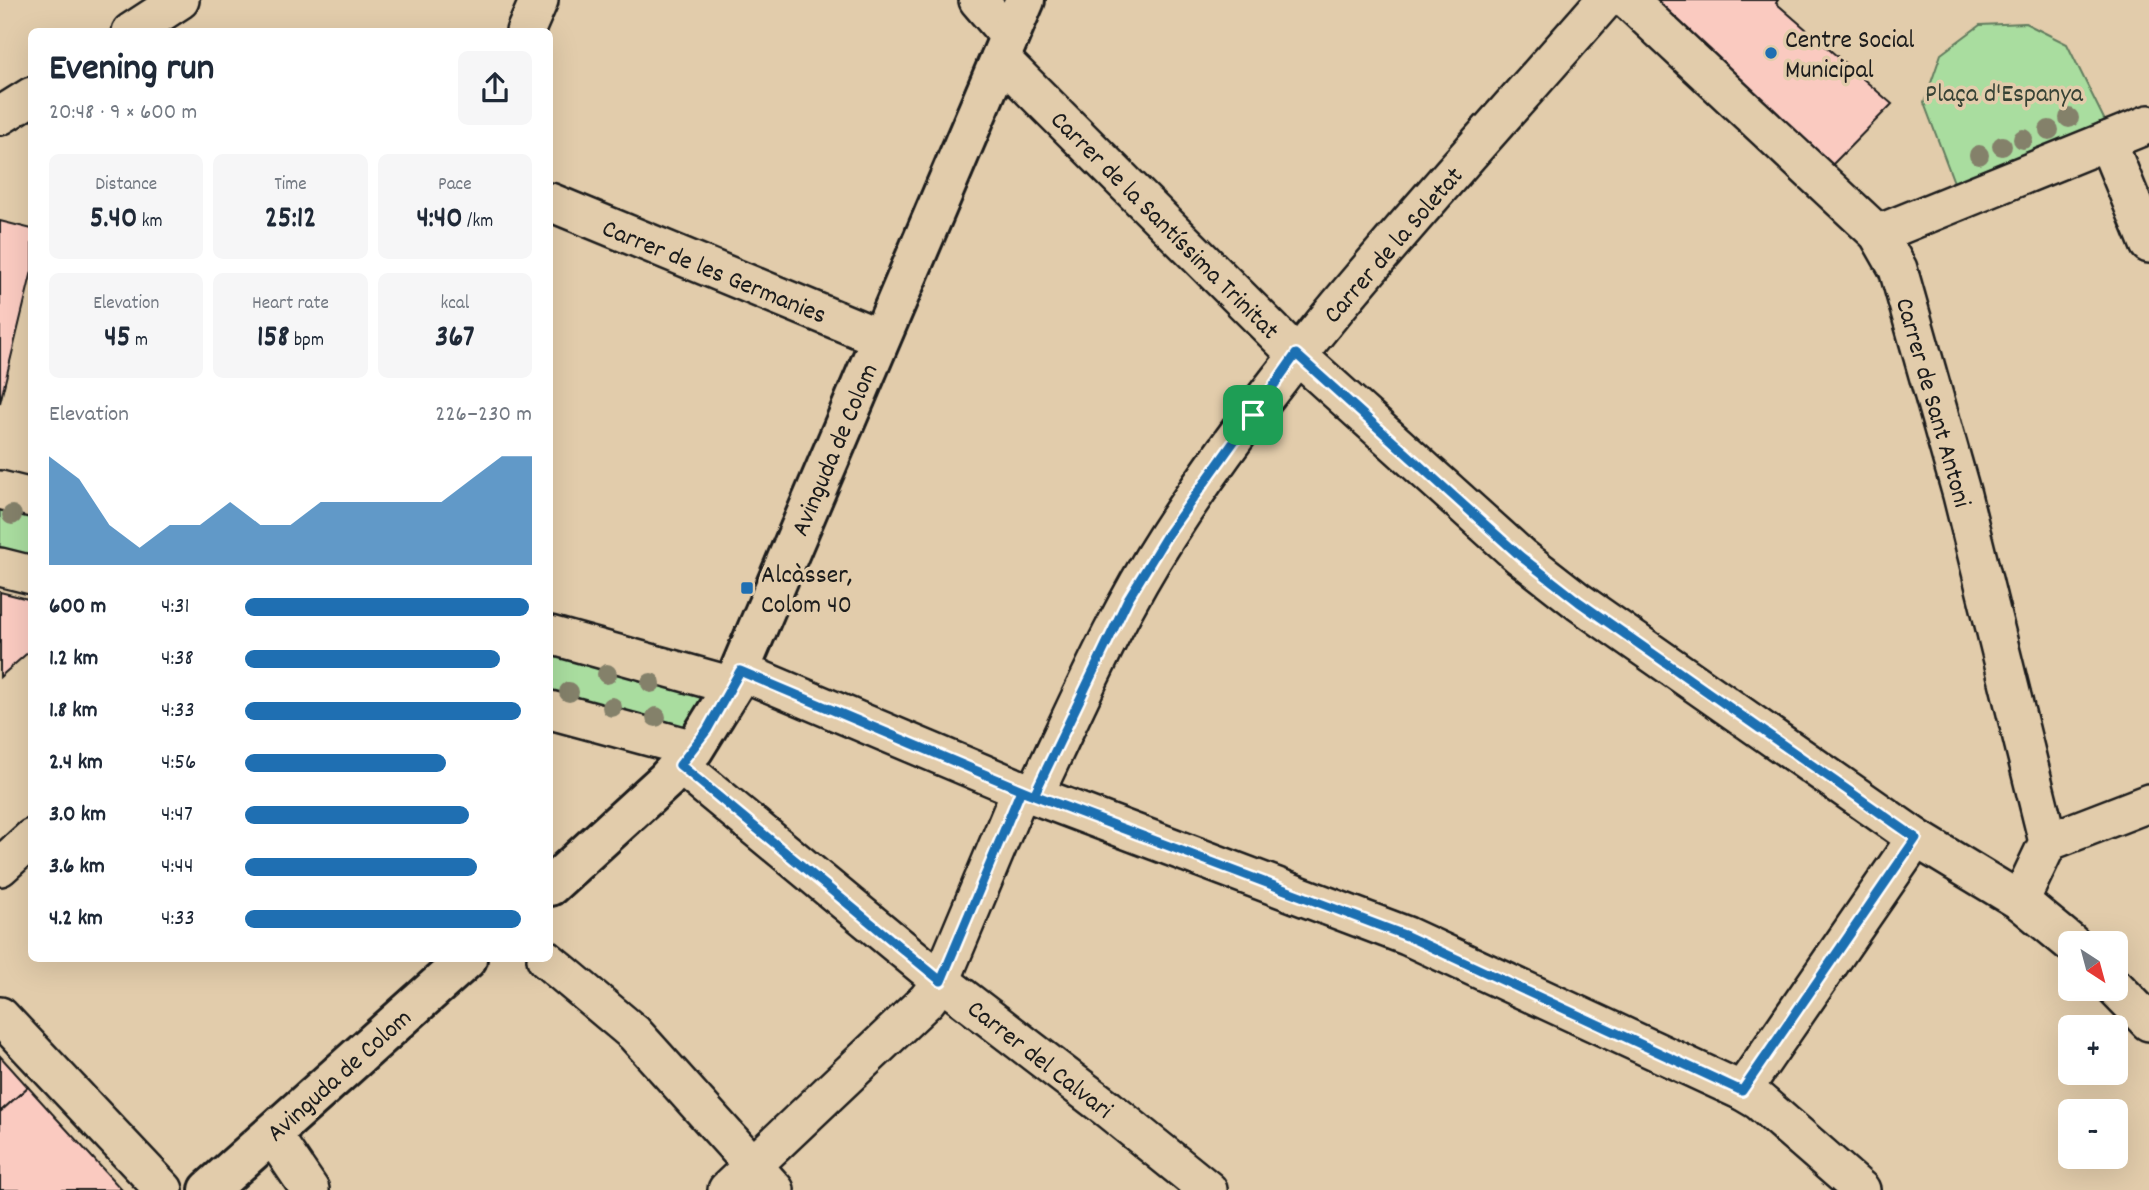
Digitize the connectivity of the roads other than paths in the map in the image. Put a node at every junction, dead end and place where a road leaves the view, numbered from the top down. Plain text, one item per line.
1 (180, 0) edge
2 (539, 0) edge
3 (978, 0) edge
4 (1025, 0) edge
5 (1605, 0) edge
6 (1628, 0) edge
7 (141, 28) edge
8 (527, 28) edge
9 (1005, 47) junction
10 (28, 98) edge
11 (0, 116) edge
12 (2149, 124) edge
13 (2107, 141) junction
14 (553, 203) edge
15 (1878, 234) junction
16 (2149, 244) edge
17 (880, 338) junction
18 (1296, 354) junction
19 (0, 490) edge
20 (28, 497) edge
21 (0, 567) edge
22 (28, 574) edge
23 (553, 636) edge
24 (737, 678) junction
25 (553, 711) edge
26 (687, 757) junction
27 (1027, 793) junction
28 (2149, 803) edge
29 (1916, 838) junction
30 (28, 842) edge
31 (2048, 842) junction
32 (0, 867) edge
33 (553, 883) edge
34 (2020, 901) junction
35 (2058, 932) edge
36 (464, 962) edge
37 (550, 962) edge
38 (941, 981) junction
39 (2128, 1000) edge
40 (0, 1017) edge
41 (2149, 1021) edge
42 (1742, 1091) junction
43 (272, 1134) junction
44 (765, 1178) edge
45 (164, 1190) edge
46 (209, 1190) edge
47 (310, 1190) edge
48 (727, 1190) edge
49 (1208, 1190) edge
50 (1861, 1190) edge

1 - 7 street
2 - 8 street
3 - 9 street, Carrer de la Santíssima Trinitat
4 - 9 street, Avinguda de Colom
5 - 18 street, Carrer de la Soletat
6 - 15 street, Carrer de Sant Antoni
9 - 17 street, Avinguda de Colom
9 - 18 street, Carrer de la Santíssima Trinitat
10 - 11 street
12 - 13 street
13 - 15 street
13 - 16 street
14 - 17 street, Carrer de les Germanies
15 - 31 street, Carrer de Sant Antoni
17 - 24 street, Avinguda de Colom
18 - 27 street, Carrer de la Soletat
18 - 29 street, Carrer de la Santíssima Trinitat
19 - 20 street
21 - 22 street
23 - 24 street
24 - 26 street, Avinguda de Colom
24 - 27 street
25 - 26 street
26 - 33 street, Avinguda de Colom
26 - 38 street, Carrer del Calvari
27 - 38 street, Carrer de la Soletat
27 - 42 street
28 - 31 street
29 - 34 street, Carrer de la Santíssima Trinitat
29 - 42 street
30 - 32 street
31 - 34 street
34 - 35 street, Carrer de la Santíssima Trinitat
36 - 43 street, Avinguda de Colom
37 - 44 street
38 - 44 street, Carrer de la Soletat
38 - 49 street, Carrer del Calvari
39 - 41 street
40 - 45 street
42 - 50 street
43 - 46 street, Avinguda de Colom
43 - 47 street
44 - 48 street, Carrer de la Soletat

